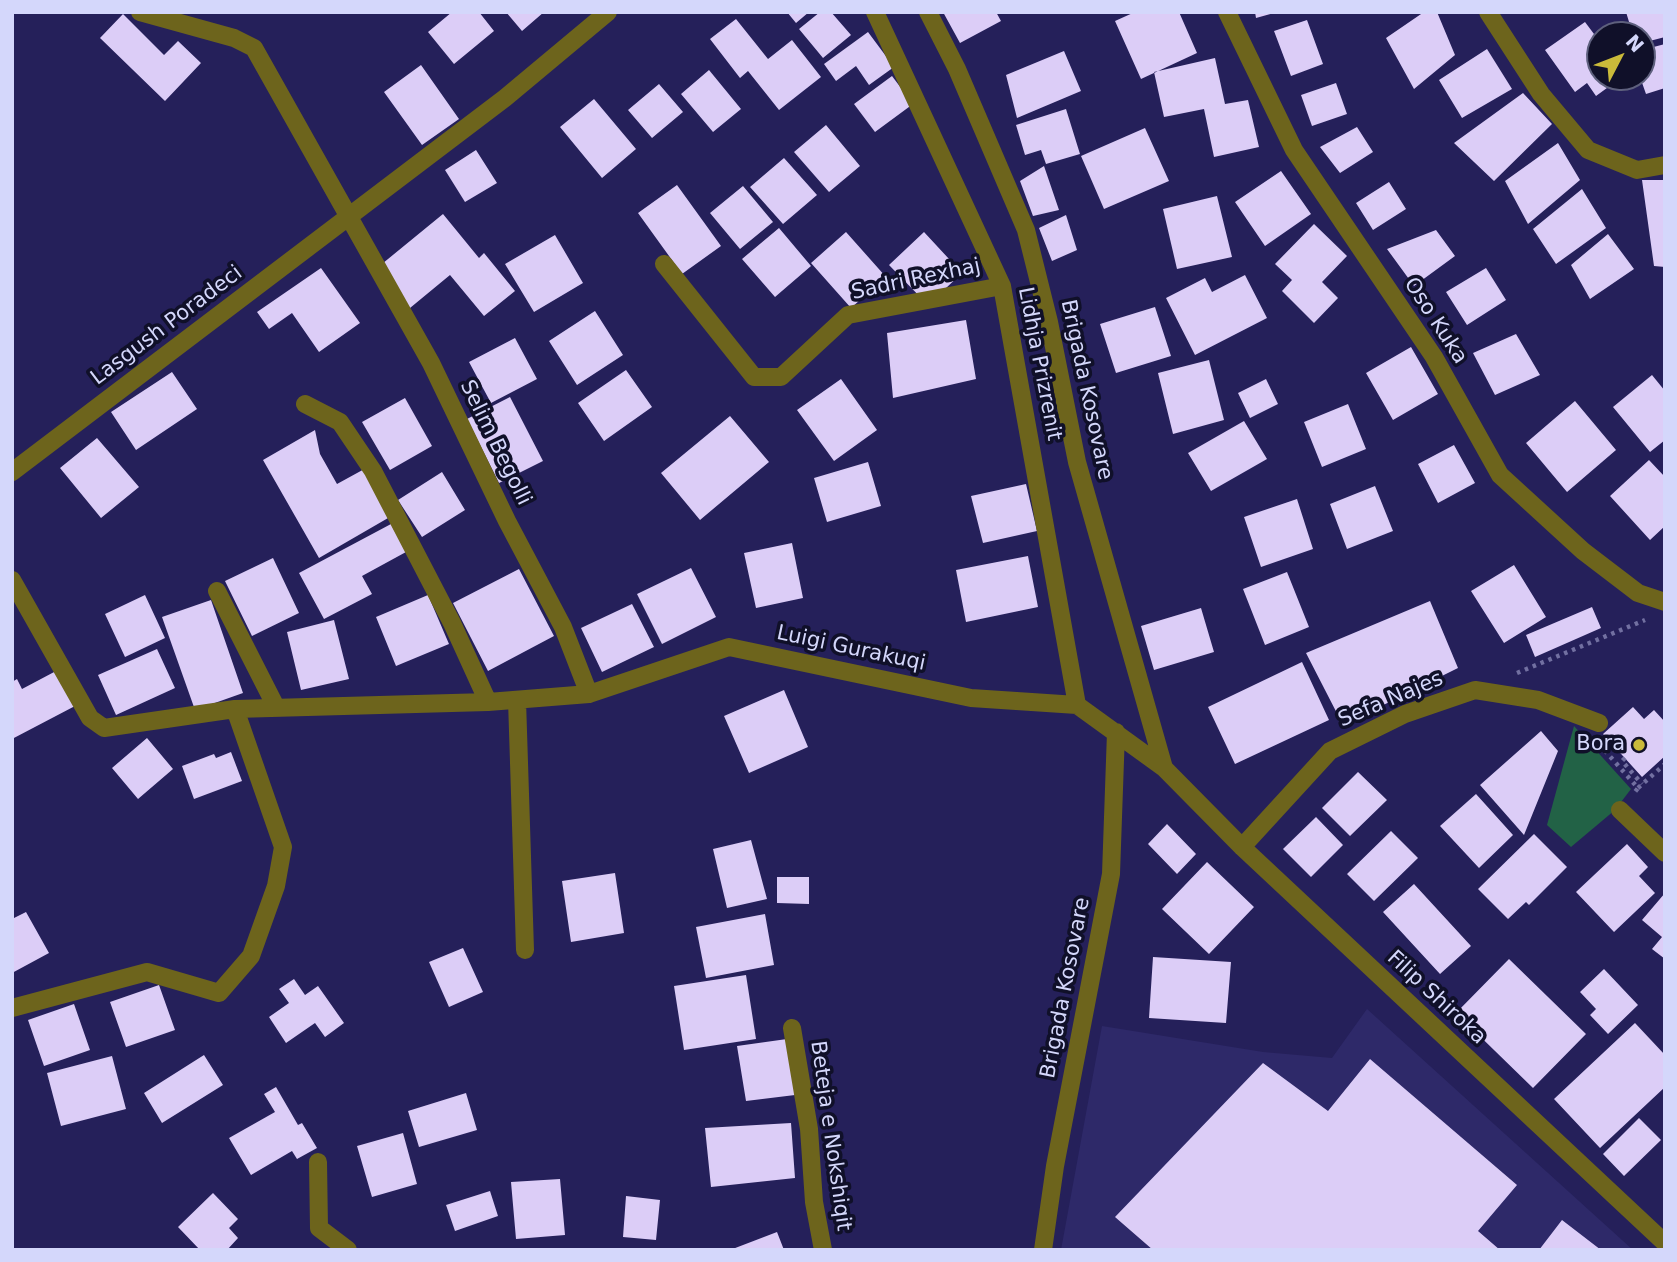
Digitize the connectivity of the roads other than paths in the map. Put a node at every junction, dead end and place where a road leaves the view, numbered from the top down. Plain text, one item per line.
1 (140, 12) edge
2 (608, 12) edge
3 (875, 12) edge
4 (928, 12) edge
5 (1227, 12) edge
6 (1488, 12) edge
7 (1665, 165) edge
8 (350, 217) junction
9 (664, 264) dead end
10 (1002, 286) junction
11 (305, 404) dead end
12 (12, 472) edge
13 (12, 580) edge
14 (216, 591) dead end
15 (1665, 602) edge
16 (589, 694) junction
17 (517, 700) junction
18 (488, 702) junction
19 (1077, 705) junction
20 (276, 707) junction
21 (235, 709) junction
22 (1595, 729) road end
23 (1116, 732) junction
24 (1164, 768) junction
25 (1620, 810) road end
26 (1242, 847) junction
27 (1665, 853) edge
28 (525, 950) dead end
29 (12, 1009) edge
30 (792, 1028) dead end
31 (318, 1162) dead end
32 (1665, 1243) edge
33 (348, 1250) edge
34 (823, 1250) edge
35 (1043, 1250) edge

1 - 8 street
2 - 8 street, Lasgush Poradeci
3 - 10 street, Lidhja Prizrenit
4 - 24 street, Brigada Kosovare
5 - 15 street, Oso Kuka
6 - 7 street
8 - 12 street, Lasgush Poradeci
8 - 16 street, Selim Begolli
9 - 10 street, Sadri Rexhaj
10 - 19 street, Lidhja Prizrenit
11 - 18 street
13 - 21 street, Luigi Gurakuqi
14 - 20 street
16 - 17 street, Luigi Gurakuqi
16 - 19 street, Luigi Gurakuqi
17 - 18 street, Luigi Gurakuqi
17 - 28 street
18 - 20 street, Luigi Gurakuqi
19 - 23 street
20 - 21 street, Luigi Gurakuqi
21 - 29 street
22 - 26 street, Sefa Najes
23 - 24 street
23 - 35 street, Brigada Kosovare
24 - 26 street, Filip Shiroka
25 - 27 street
26 - 32 street, Filip Shiroka
30 - 34 street, Beteja e Nokshiqit
31 - 33 street

